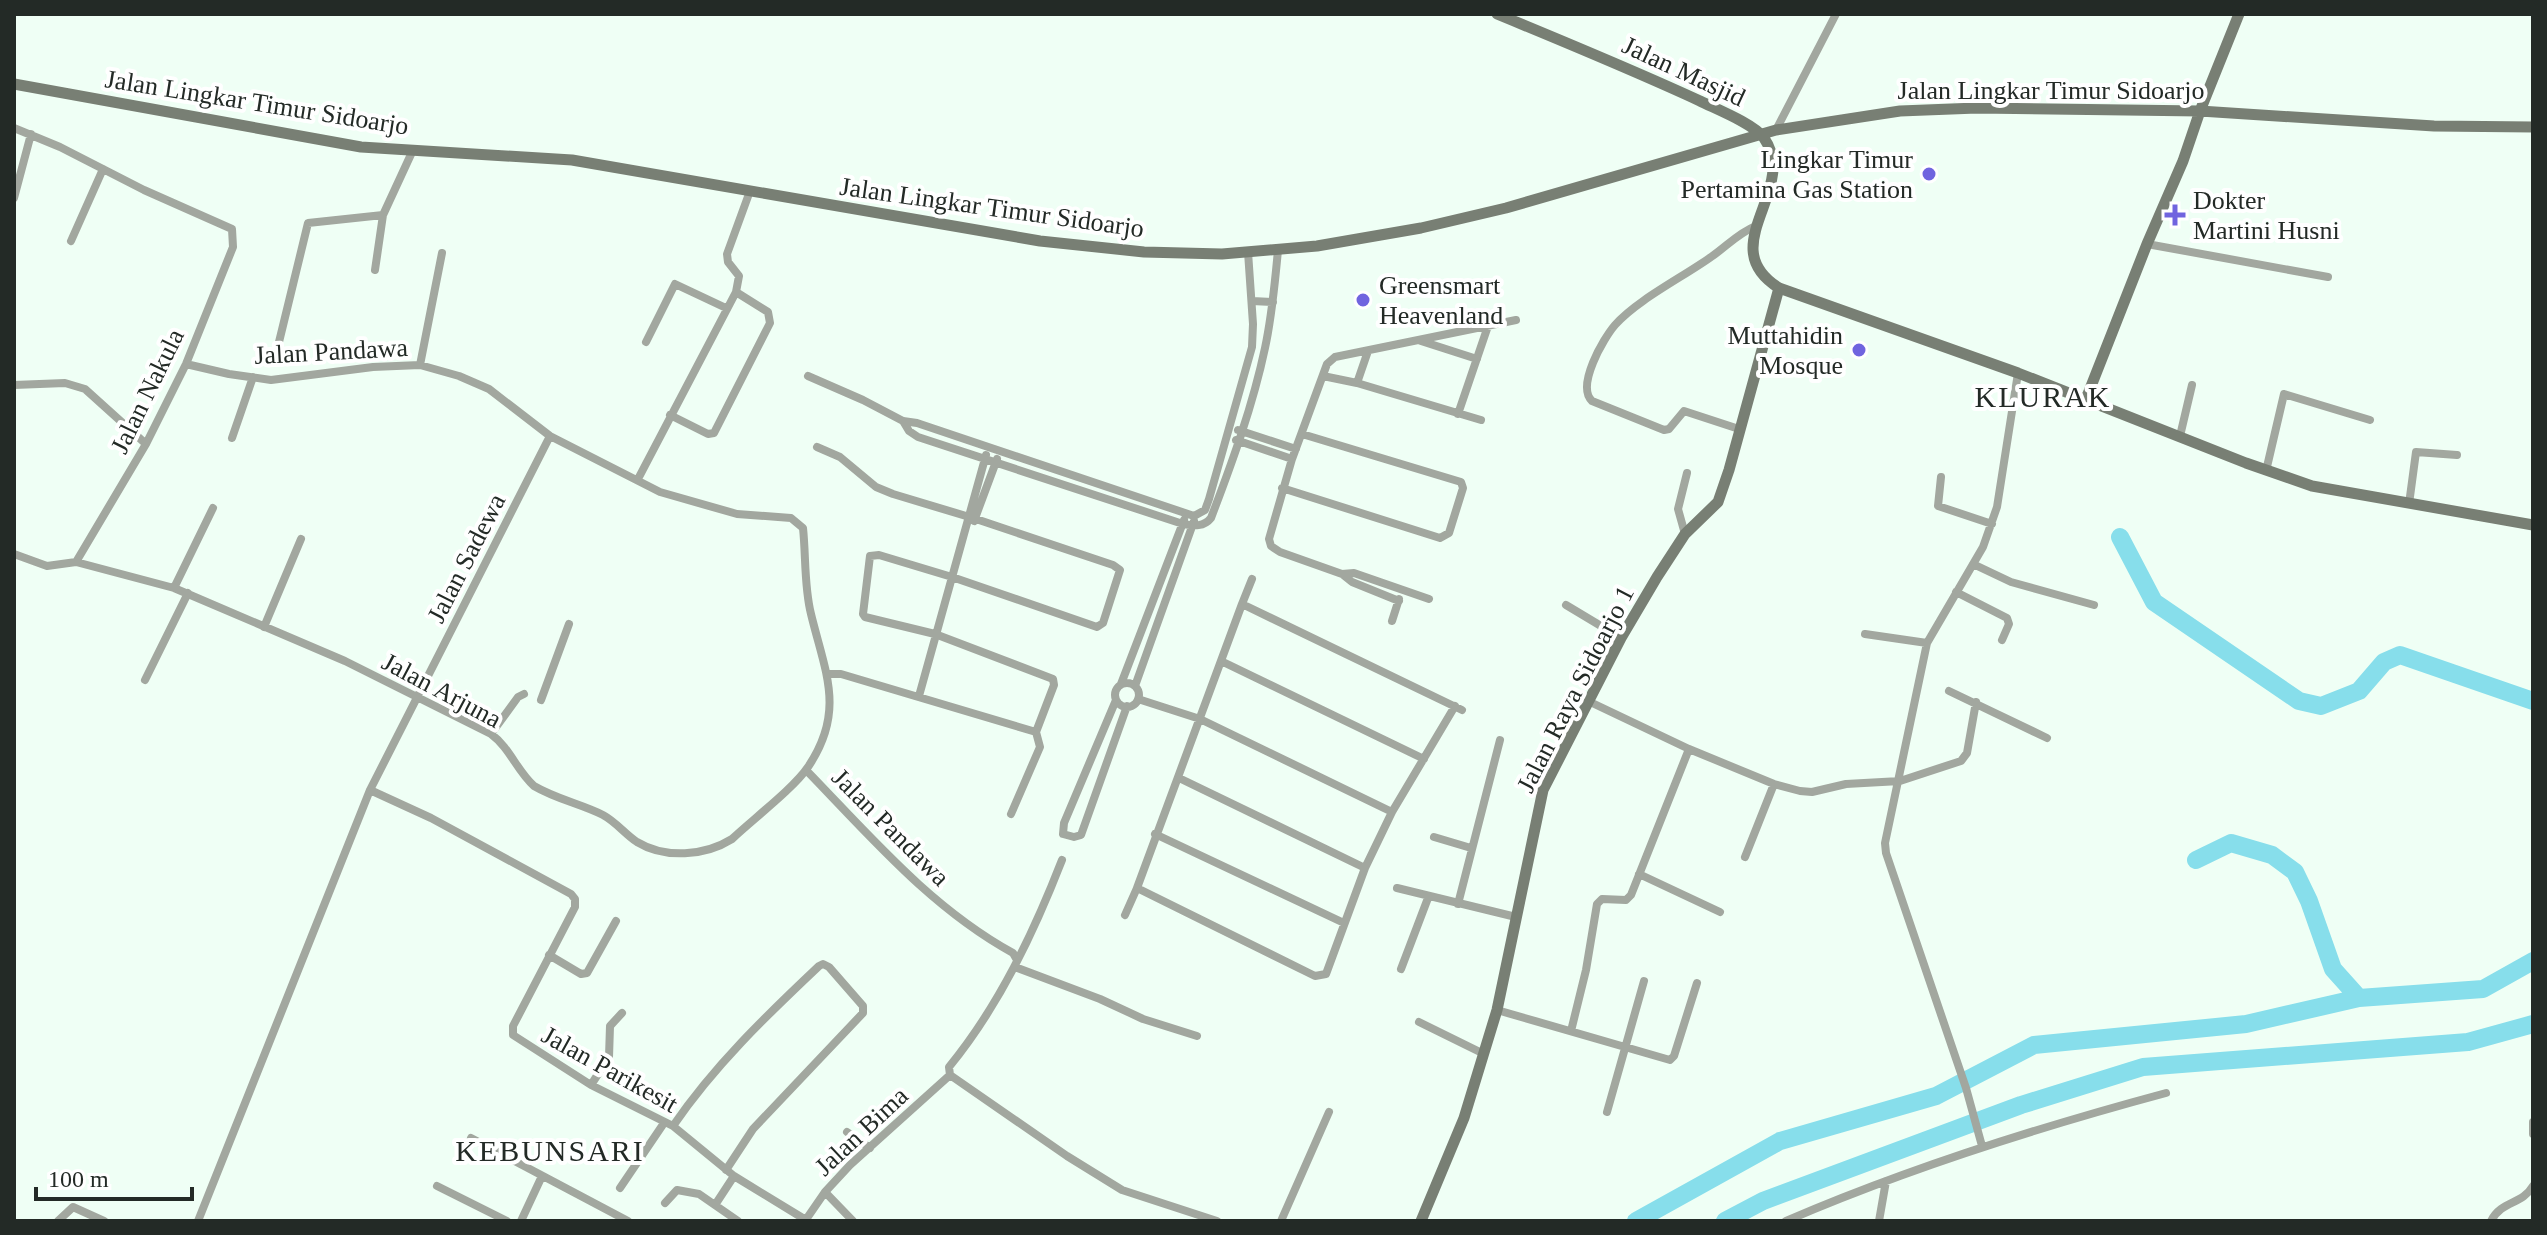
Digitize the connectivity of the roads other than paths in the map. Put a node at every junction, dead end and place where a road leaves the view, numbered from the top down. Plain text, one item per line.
1 (1497, 14) edge
2 (1836, 14) edge
3 (2239, 14) edge
4 (14, 84) edge
5 (2200, 111) junction
6 (2533, 127) edge
7 (14, 128) edge
8 (1776, 130) junction
9 (31, 134) junction
10 (1762, 135) junction
11 (413, 150) junction
12 (103, 169) junction
13 (750, 191) junction
14 (14, 198) edge
15 (383, 215) junction
16 (1756, 226) junction
17 (71, 241) dead end
18 (2147, 244) junction
19 (1278, 250) junction
20 (1248, 252) junction
21 (442, 253) dead end
22 (375, 270) dead end
23 (2328, 277) dead end
24 (1779, 288) junction
25 (736, 292) junction
26 (1252, 301) junction
27 (1273, 302) junction
28 (726, 308) junction
29 (1516, 320) dead end
30 (1253, 324) junction
31 (1269, 325) junction
32 (1488, 326) junction
33 (1418, 340) junction
34 (279, 342) dead end
35 (646, 342) dead end
36 (1252, 347) junction
37 (1265, 349) junction
38 (1368, 351) junction
39 (1477, 359) junction
40 (186, 364) junction
41 (420, 365) junction
42 (2018, 373) junction
43 (808, 376) dead end
44 (1323, 376) junction
45 (253, 377) junction
46 (1357, 383) junction
47 (14, 385) edge
48 (2192, 385) dead end
49 (2086, 399) junction
50 (1458, 414) junction
51 (670, 415) junction
52 (1481, 420) dead end
53 (2370, 420) dead end
54 (903, 421) junction
55 (1739, 429) junction
56 (1242, 431) junction
57 (1228, 432) junction
58 (1302, 434) junction
59 (550, 436) junction
60 (2180, 436) junction
61 (232, 438) dead end
62 (967, 440) junction
63 (1238, 441) junction
64 (146, 444) junction
65 (817, 447) dead end
66 (988, 448) junction
67 (1296, 449) junction
68 (963, 450) junction
69 (999, 452) junction
70 (2457, 455) dead end
71 (985, 458) junction
72 (1292, 459) junction
73 (996, 462) junction
74 (2266, 471) junction
75 (1687, 473) dead end
76 (1941, 477) dead end
77 (638, 479) junction
78 (1282, 488) junction
79 (2409, 504) junction
80 (213, 508) dead end
81 (1189, 520) junction
82 (971, 521) junction
83 (1992, 524) junction
84 (2533, 525) edge
85 (1685, 534) junction
86 (301, 539) dead end
87 (14, 554) edge
88 (76, 562) junction
89 (1973, 564) junction
90 (1342, 574) junction
91 (952, 577) junction
92 (1252, 579) dead end
93 (174, 588) junction
94 (1403, 590) junction
95 (1956, 592) junction
96 (188, 593) junction
97 (1429, 599) dead end
98 (1399, 601) junction
99 (1242, 604) junction
100 (1566, 605) dead end
101 (2094, 605) dead end
102 (1392, 621) dead end
103 (569, 624) dead end
104 (264, 627) junction
105 (935, 634) junction
106 (1865, 634) dead end
107 (1621, 638) junction
108 (2002, 640) dead end
109 (1927, 643) junction
110 (1221, 661) junction
111 (828, 674) junction
112 (145, 680) dead end
113 (1121, 684) junction
114 (1135, 686) junction
115 (1949, 691) dead end
116 (524, 694) dead end
117 (919, 696) junction
118 (419, 699) junction
119 (1138, 699) junction
120 (541, 700) dead end
121 (1116, 700) junction
122 (1588, 701) junction
123 (1976, 702) junction
124 (1127, 706) junction
125 (1200, 719) junction
126 (1036, 732) junction
127 (491, 734) junction
128 (2047, 738) dead end
129 (1500, 740) dead end
130 (1689, 749) junction
131 (1424, 759) junction
132 (806, 770) junction
133 (1179, 778) junction
134 (1900, 781) junction
135 (1774, 784) junction
136 (370, 790) junction
137 (1073, 803) junction
138 (1090, 809) junction
139 (1392, 812) junction
140 (1011, 814) dead end
141 (1155, 834) junction
142 (1434, 837) dead end
143 (1471, 848) junction
144 (1745, 857) dead end
145 (1062, 860) dead end
146 (1365, 868) junction
147 (1639, 874) junction
148 (1137, 888) junction
149 (1397, 888) dead end
150 (1428, 898) junction
151 (1458, 904) junction
152 (1720, 912) dead end
153 (1125, 915) dead end
154 (1516, 917) junction
155 (616, 921) dead end
156 (1344, 923) junction
157 (549, 955) junction
158 (1016, 964) junction
159 (1401, 969) dead end
160 (1644, 981) dead end
161 (1697, 983) dead end
162 (1497, 1010) junction
163 (622, 1013) dead end
164 (1419, 1022) dead end
165 (1571, 1031) junction
166 (1197, 1036) dead end
167 (1626, 1047) junction
168 (1484, 1054) junction
169 (950, 1075) junction
170 (591, 1085) junction
171 (2166, 1093) dead end
172 (1329, 1112) dead end
173 (1607, 1112) dead end
174 (2533, 1122) edge
175 (668, 1125) junction
176 (847, 1132) dead end
177 (2533, 1134) edge
178 (471, 1138) dead end
179 (1981, 1142) junction
180 (870, 1148) junction
181 (730, 1173) junction
182 (542, 1176) junction
183 (1886, 1181) junction
184 (437, 1186) dead end
185 (2533, 1186) edge
186 (620, 1188) dead end
187 (825, 1192) junction
188 (2530, 1198) edge
189 (665, 1203) dead end
190 (715, 1205) junction
191 (1185, 1211) junction
192 (502, 1220) edge
193 (806, 1220) edge
194 (58, 1221) edge
195 (104, 1221) edge
196 (198, 1221) edge
197 (521, 1221) edge
198 (628, 1221) edge
199 (738, 1221) edge
200 (853, 1221) edge
201 (1183, 1221) edge
202 (1217, 1221) edge
203 (1281, 1221) edge
204 (1421, 1221) edge
205 (1786, 1221) edge
206 (1879, 1221) edge
207 (2491, 1221) edge

1 - 10 street, Jalan Masjid
2 - 8 street
3 - 5 street
4 - 11 street, Jalan Lingkar Timur Sidoarjo
5 - 6 street, Jalan Lingkar Timur Sidoarjo
5 - 8 street, Jalan Lingkar Timur Sidoarjo
5 - 18 street
7 - 9 street
8 - 10 street, Jalan Lingkar Timur Sidoarjo
9 - 12 street
9 - 14 street
10 - 16 street
10 - 19 street, Jalan Lingkar Timur Sidoarjo
11 - 13 street, Jalan Lingkar Timur Sidoarjo
11 - 15 street
12 - 17 street
12 - 40 street, Jalan Nakula
13 - 20 street, Jalan Lingkar Timur Sidoarjo
13 - 25 street
15 - 22 street
15 - 34 street
16 - 24 street
16 - 55 street
18 - 23 street
18 - 49 street
19 - 20 street, Jalan Lingkar Timur Sidoarjo
19 - 27 street
20 - 26 street
21 - 41 street
24 - 42 street
24 - 55 street, Jalan Raya Sidoarjo 1
25 - 28 street
25 - 51 street
26 - 27 street
26 - 30 street
27 - 31 street
28 - 35 street
28 - 51 street
29 - 32 street
30 - 31 street
30 - 36 street
31 - 37 street
32 - 33 street
32 - 39 street
33 - 38 street
33 - 39 street
36 - 37 street
36 - 57 street
37 - 56 street
38 - 44 street
38 - 46 street
39 - 50 street
40 - 45 street, Jalan Pandawa
40 - 64 street, Jalan Nakula
41 - 45 street, Jalan Pandawa
41 - 59 street, Jalan Pandawa
42 - 49 street
42 - 83 street
43 - 54 street
44 - 46 street
44 - 58 street
45 - 61 street
46 - 50 street
47 - 64 street
48 - 60 street
49 - 60 street
50 - 52 street
51 - 77 street
53 - 74 street
54 - 62 street
54 - 68 street
55 - 85 street, Jalan Raya Sidoarjo 1
56 - 57 street
56 - 63 street
56 - 67 street
57 - 63 street
57 - 81 street
58 - 67 street
58 - 78 street
59 - 77 street, Jalan Pandawa
59 - 118 street, Jalan Sadewa
60 - 74 street
62 - 66 street
62 - 68 street
63 - 72 street
63 - 81 street
64 - 88 street, Jalan Nakula
65 - 82 street
66 - 69 street
66 - 71 street
67 - 72 street
68 - 71 street
69 - 73 street
69 - 81 street
70 - 79 street
71 - 73 street
71 - 82 street
72 - 78 street
73 - 81 street
73 - 82 street
74 - 79 street
75 - 85 street
76 - 83 street
77 - 111 street, Jalan Pandawa
78 - 90 street
79 - 84 street
80 - 93 street
81 - 113 street
81 - 114 street
82 - 91 street
82 - 91 street
83 - 89 street
85 - 107 street, Jalan Raya Sidoarjo 1
86 - 104 street
87 - 88 street, Jalan Arjuna
88 - 93 street, Jalan Arjuna
89 - 95 street
89 - 101 street
90 - 94 street
90 - 98 street
91 - 105 street
91 - 105 street
92 - 99 street
93 - 96 street, Jalan Arjuna
94 - 97 street
94 - 98 street
95 - 108 street
95 - 109 street
96 - 104 street, Jalan Arjuna
96 - 112 street
98 - 102 street
99 - 110 street
99 - 131 street
100 - 107 street
103 - 120 street
104 - 118 street, Jalan Arjuna
105 - 117 street
105 - 126 street
106 - 109 street
107 - 122 street, Jalan Raya Sidoarjo 1
109 - 134 street
110 - 125 street
110 - 131 street
111 - 117 street
111 - 132 street, Jalan Pandawa
113 - 114 street
113 - 121 street
114 - 119 street
115 - 123 street
116 - 127 street
117 - 126 street
118 - 127 street, Jalan Arjuna
118 - 136 street, Jalan Sadewa
119 - 124 street
119 - 125 street
121 - 124 street
121 - 137 street
122 - 130 street
122 - 154 street, Jalan Raya Sidoarjo 1
123 - 128 street
123 - 134 street
124 - 138 street
125 - 133 street
125 - 139 street
126 - 140 street
127 - 132 street, Jalan Arjuna
129 - 143 street
130 - 135 street
130 - 147 street
131 - 139 street
132 - 158 street, Jalan Pandawa
133 - 141 street
133 - 146 street
134 - 135 street
134 - 179 street
135 - 144 street
136 - 157 street, Jalan Parikesit
136 - 196 street, Jalan Sadewa
137 - 138 street
137 - 138 street
139 - 146 street
141 - 148 street
141 - 156 street
142 - 143 street
143 - 151 street
145 - 158 street
146 - 156 street
147 - 152 street
147 - 165 street
148 - 153 street
148 - 156 street
149 - 150 street
150 - 151 street
150 - 159 street
151 - 154 street
154 - 162 street, Jalan Raya Sidoarjo 1
155 - 157 street
157 - 170 street, Jalan Parikesit
158 - 166 street, Jalan Pandawa
158 - 169 street
160 - 167 street
161 - 167 street
162 - 165 street
162 - 168 street, Jalan Raya Sidoarjo 1
163 - 170 street
164 - 168 street
165 - 167 street
167 - 173 street
168 - 204 street, Jalan Raya Sidoarjo 1
169 - 180 street, Jalan Bima
169 - 191 street
170 - 175 street, Jalan Parikesit
171 - 179 street
172 - 203 street
174 - 177 street
175 - 181 street, Jalan Parikesit
175 - 181 street
175 - 186 street
176 - 180 street
178 - 182 street
179 - 183 street
180 - 187 street, Jalan Bima
181 - 190 street
181 - 193 street, Jalan Parikesit
182 - 197 street
182 - 198 street
183 - 205 street
183 - 206 street
184 - 192 street
185 - 188 street
187 - 193 street, Jalan Bima
187 - 200 street
188 - 207 street
189 - 190 street
190 - 199 street
191 - 201 street
191 - 202 street
194 - 195 street

